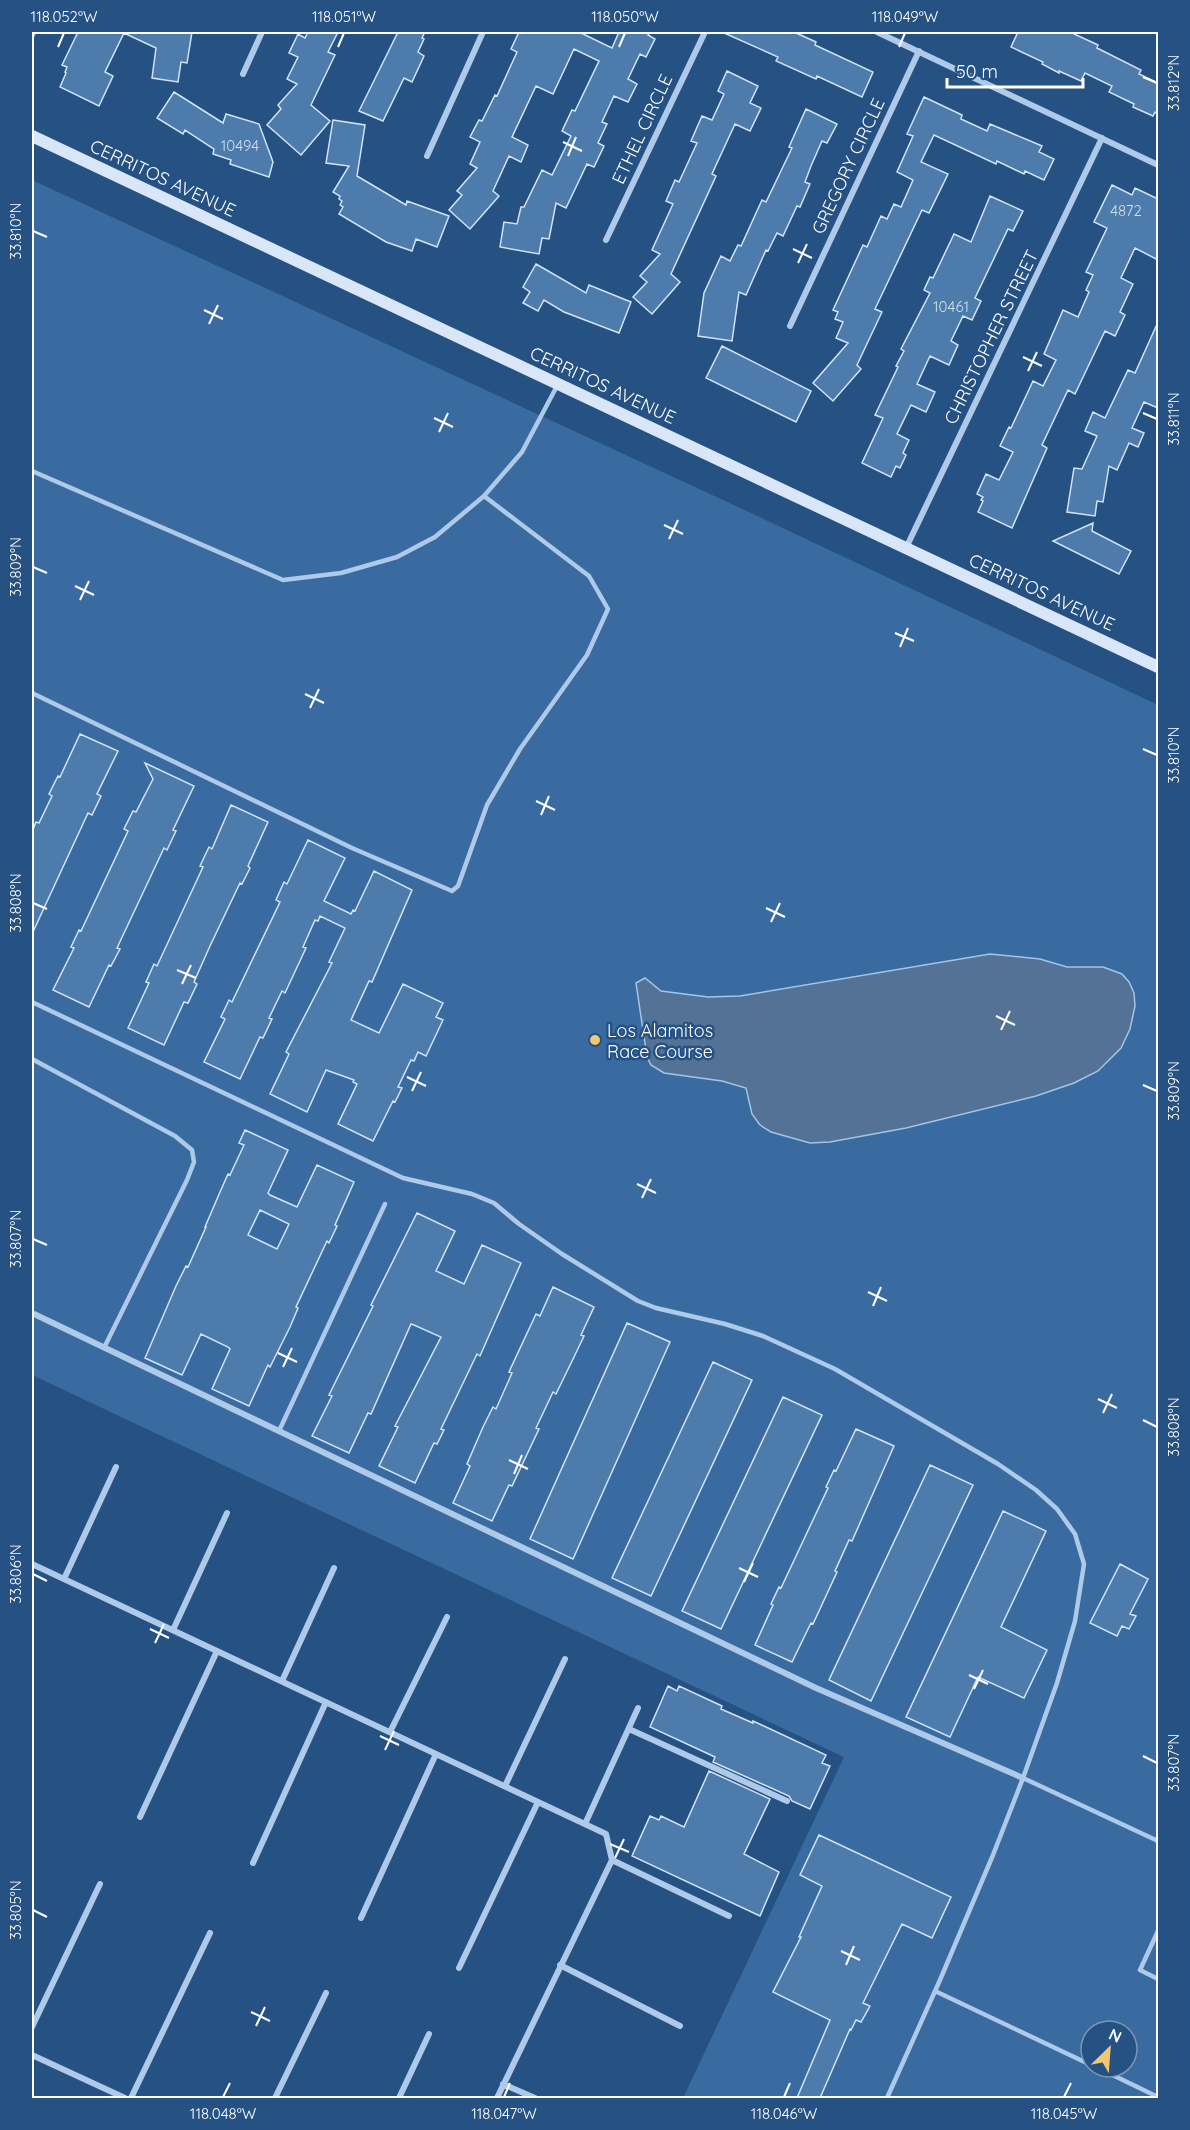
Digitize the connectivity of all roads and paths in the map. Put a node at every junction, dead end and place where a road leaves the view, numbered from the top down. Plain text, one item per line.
1 (262, 32) edge
2 (483, 32) edge
3 (705, 32) edge
4 (877, 32) edge
5 (919, 51) junction
6 (243, 74) dead end
7 (32, 136) edge
8 (1102, 138) junction
9 (427, 156) dead end
10 (1158, 165) edge
11 (606, 240) dead end
12 (790, 326) dead end
13 (558, 384) junction
14 (32, 471) edge
15 (484, 496) junction
16 (906, 548) junction
17 (1158, 667) edge
18 (32, 693) edge
19 (32, 1002) edge
20 (32, 1059) edge
21 (385, 1204) dead end
22 (32, 1313) edge
23 (104, 1348) junction
24 (279, 1431) junction
25 (116, 1467) dead end
26 (227, 1513) dead end
27 (32, 1564) edge
28 (334, 1568) dead end
29 (64, 1579) junction
30 (447, 1617) dead end
31 (173, 1630) junction
32 (217, 1651) junction
33 (566, 1659) dead end
34 (282, 1681) junction
35 (326, 1702) junction
36 (638, 1708) dead end
37 (628, 1729) junction
38 (390, 1732) junction
39 (436, 1754) junction
40 (1023, 1778) junction
41 (505, 1786) junction
42 (787, 1801) dead end
43 (538, 1802) junction
44 (140, 1817) dead end
45 (585, 1824) junction
46 (1158, 1841) edge
47 (612, 1860) junction
48 (253, 1863) dead end
49 (100, 1884) dead end
50 (729, 1916) dead end
51 (361, 1918) dead end
52 (1158, 1931) edge
53 (210, 1933) dead end
54 (560, 1965) junction
55 (459, 1968) dead end
56 (1158, 1979) edge
57 (935, 1990) junction
58 (326, 1993) dead end
59 (32, 2026) edge
60 (680, 2026) dead end
61 (429, 2034) dead end
62 (32, 2055) edge
63 (1079, 2059) edge
64 (1121, 2079) edge
65 (504, 2084) junction
66 (106, 2090) junction
67 (1158, 2097) edge
68 (101, 2098) edge
69 (125, 2098) edge
70 (131, 2098) edge
71 (275, 2098) edge
72 (399, 2098) edge
73 (497, 2098) edge
74 (535, 2098) edge
75 (887, 2098) edge

1 - 6 street
2 - 9 street
3 - 11 street, ETHEL CIRCLE
4 - 5 street
5 - 8 street
5 - 12 street, GREGORY CIRCLE
7 - 13 main road, CERRITOS AVENUE
8 - 10 street
8 - 16 street, CHRISTOPHER STREET
13 - 15 lane
13 - 16 main road, CERRITOS AVENUE
14 - 15 lane
15 - 18 lane
16 - 17 main road, CERRITOS AVENUE
19 - 40 lane
20 - 23 lane
21 - 24 lane
22 - 23 street
23 - 24 street
24 - 40 street
25 - 29 street
26 - 31 street
27 - 29 street
28 - 34 street
29 - 31 street
30 - 38 street
31 - 32 street
32 - 34 street
32 - 44 street
33 - 41 street
34 - 35 street
35 - 38 street
35 - 48 street
36 - 37 street
37 - 42 street
37 - 45 street
38 - 39 street
39 - 41 street
39 - 51 street
40 - 46 lane
40 - 57 lane
41 - 43 street
43 - 45 street
43 - 55 street
45 - 47 street
47 - 50 street
47 - 54 street
49 - 59 street
52 - 56 lane
53 - 70 street
54 - 60 street
54 - 65 street
57 - 63 lane
57 - 75 lane
58 - 71 street
61 - 72 street
62 - 66 street
64 - 67 lane
65 - 73 street
65 - 74 street
66 - 68 street
66 - 69 street

